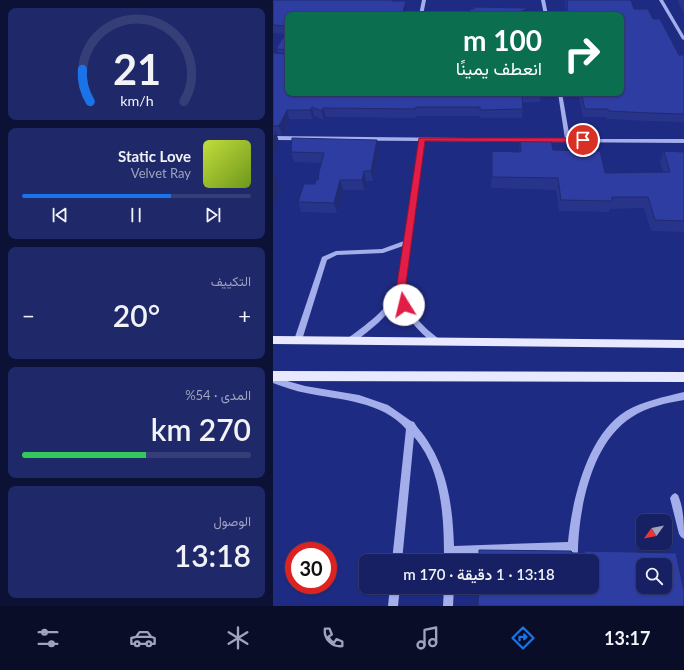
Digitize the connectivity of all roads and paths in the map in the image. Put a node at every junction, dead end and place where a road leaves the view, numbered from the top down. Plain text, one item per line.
1 (425, 0) edge
2 (543, 0) edge
3 (661, 0) edge
4 (422, 12) edge
5 (545, 12) edge
6 (684, 39) edge
7 (561, 96) edge
8 (273, 138) edge
9 (422, 139) junction
10 (568, 140) junction
11 (684, 141) edge
12 (407, 242) junction
13 (400, 291) junction
14 (273, 340) edge
15 (298, 340) junction
16 (351, 340) junction
17 (436, 341) junction
18 (684, 344) edge
19 (273, 376) edge
20 (684, 377) edge
21 (273, 380) edge
22 (684, 396) edge
23 (411, 425) junction
24 (675, 498) dead end
25 (684, 534) edge
26 (573, 547) junction
27 (398, 554) edge
28 (450, 554) edge
29 (477, 554) edge
30 (573, 554) edge
31 (394, 594) edge
32 (449, 594) edge
33 (393, 606) edge
34 (448, 606) edge

1 - 4 street
2 - 5 street
3 - 6 street
7 - 10 street
8 - 9 street
9 - 10 street
9 - 12 street
10 - 11 street
12 - 13 street
12 - 15 street
13 - 16 street
13 - 17 street
14 - 15 main road
15 - 16 main road
16 - 17 main road
17 - 18 main road
19 - 20 main road
21 - 23 street
22 - 26 street
23 - 27 street
23 - 28 street
24 - 25 street
26 - 29 street
26 - 30 street
31 - 33 street
32 - 34 street

